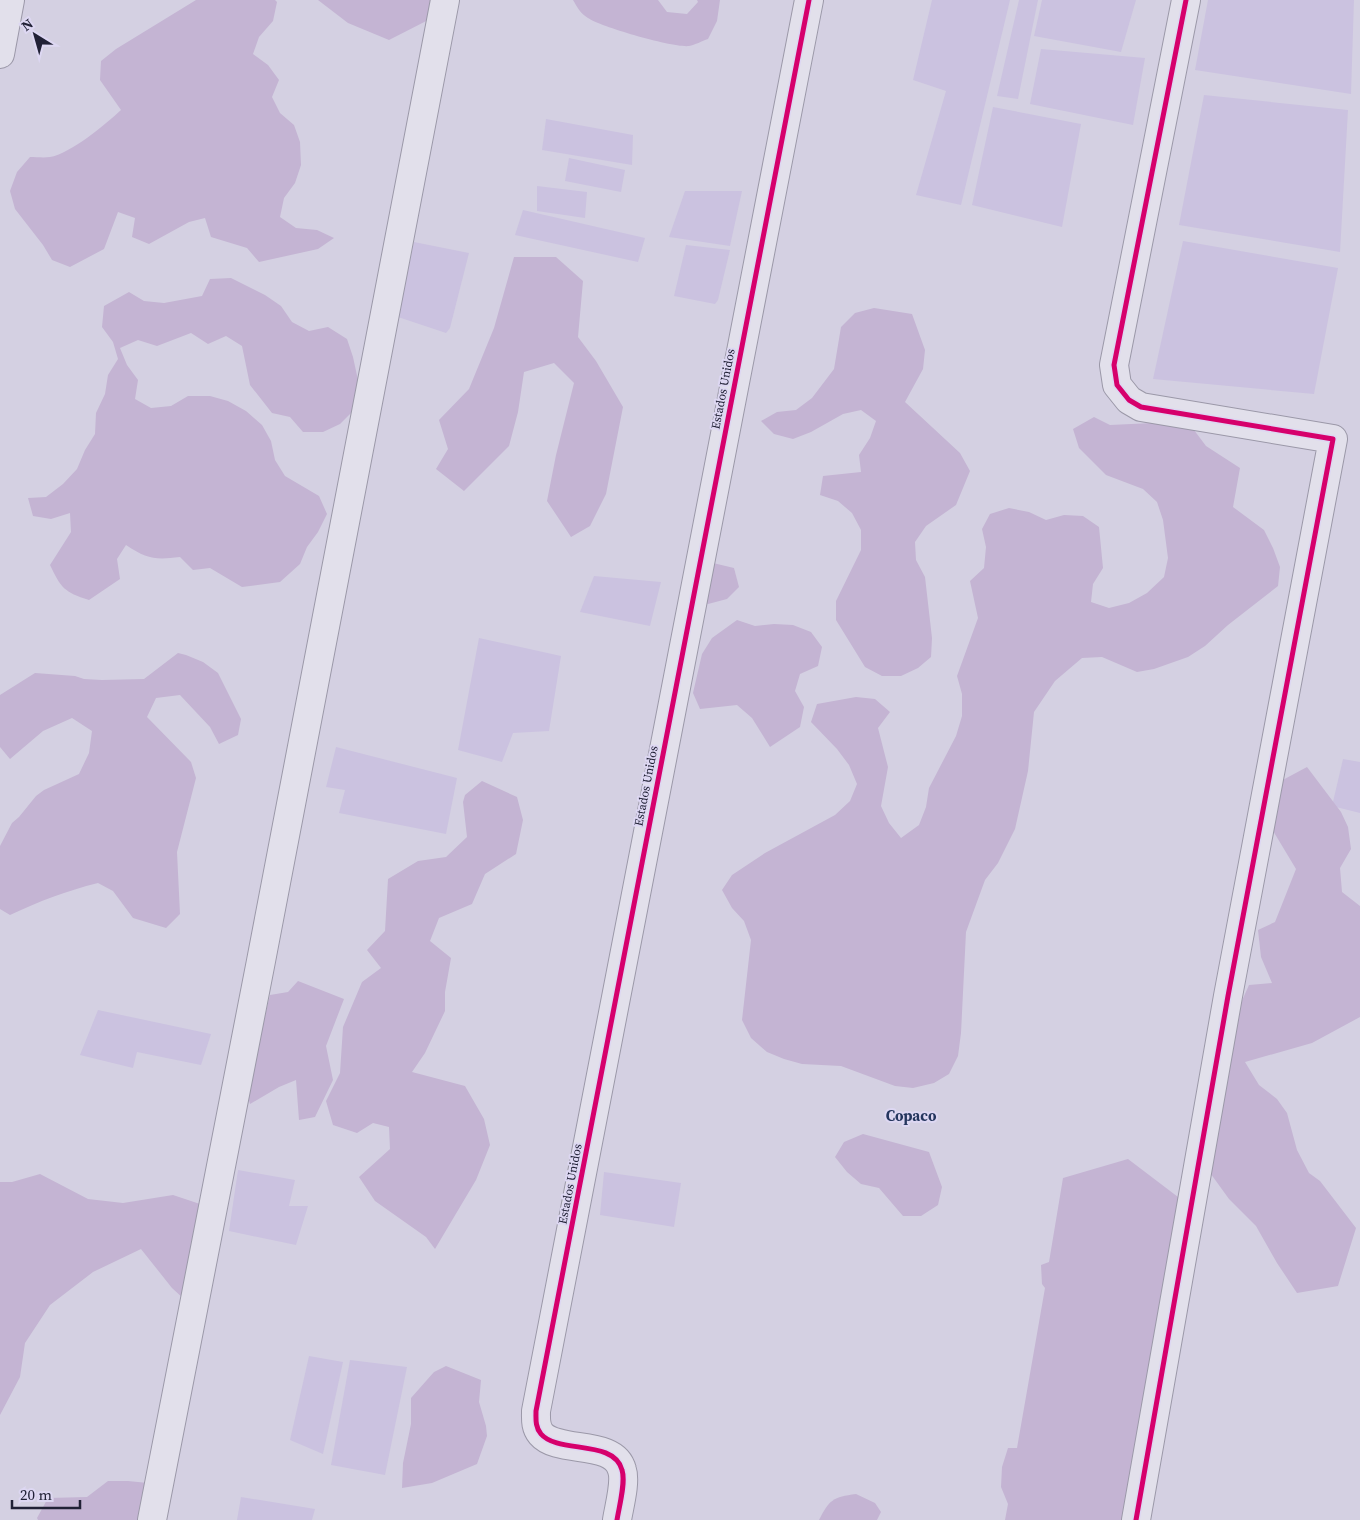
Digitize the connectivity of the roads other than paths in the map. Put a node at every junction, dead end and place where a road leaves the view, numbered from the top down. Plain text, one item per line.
1 (10, 0) edge
2 (445, 0) edge
3 (809, 0) edge
4 (1186, 0) edge
5 (0, 54) edge
6 (152, 1520) edge
7 (617, 1520) edge
8 (1136, 1520) edge

1 - 5 street
2 - 6 street
3 - 7 street, Estados Unidos
4 - 8 street

